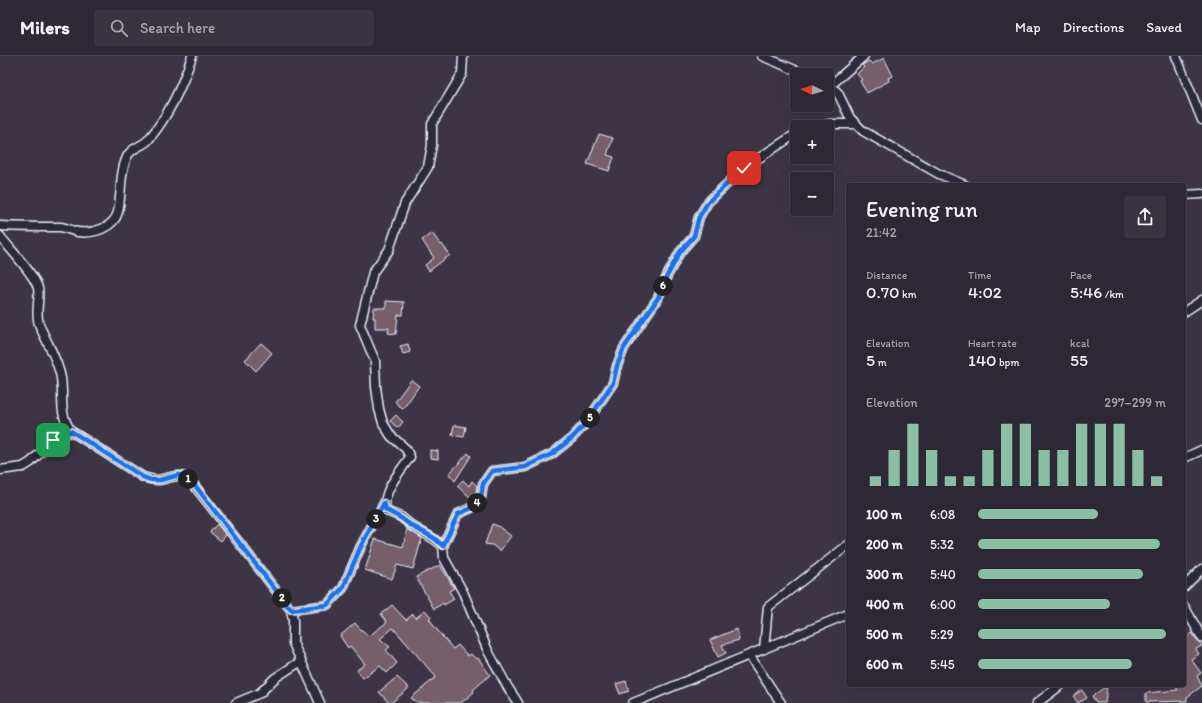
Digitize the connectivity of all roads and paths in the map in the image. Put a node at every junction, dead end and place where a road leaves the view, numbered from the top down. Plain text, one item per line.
1 (192, 56) edge
2 (463, 56) edge
3 (762, 56) edge
4 (864, 56) edge
5 (1176, 56) edge
6 (790, 68) edge
7 (834, 79) edge
8 (834, 88) edge
9 (1202, 120) edge
10 (834, 124) edge
11 (856, 124) junction
12 (790, 138) edge
13 (959, 183) edge
14 (1202, 194) edge
15 (1186, 195) edge
16 (0, 226) edge
17 (0, 236) edge
18 (1202, 300) edge
19 (1186, 311) edge
20 (71, 431) junction
21 (1202, 450) edge
22 (1186, 457) edge
23 (0, 470) edge
24 (384, 503) junction
25 (443, 546) junction
26 (846, 547) edge
27 (1202, 569) edge
28 (1186, 585) edge
29 (291, 610) junction
30 (1186, 610) edge
31 (846, 615) edge
32 (1202, 638) edge
33 (764, 649) junction
34 (749, 655) junction
35 (301, 662) junction
36 (1058, 687) edge
37 (236, 703) edge
38 (320, 703) edge
39 (518, 703) edge
40 (633, 703) edge
41 (781, 703) edge
42 (1037, 703) edge

1 - 16 street
2 - 24 street
3 - 6 street
4 - 7 street
5 - 9 street
8 - 11 street
10 - 11 street
11 - 13 street
12 - 25 street
14 - 15 street
17 - 20 street
18 - 19 street
20 - 23 street
20 - 29 street
21 - 22 street
24 - 25 street
24 - 29 street
25 - 39 street
26 - 33 street
27 - 28 street
29 - 35 street
30 - 32 street
31 - 33 street
33 - 34 street
34 - 40 street
34 - 41 street
35 - 37 street
35 - 38 street
36 - 42 street

